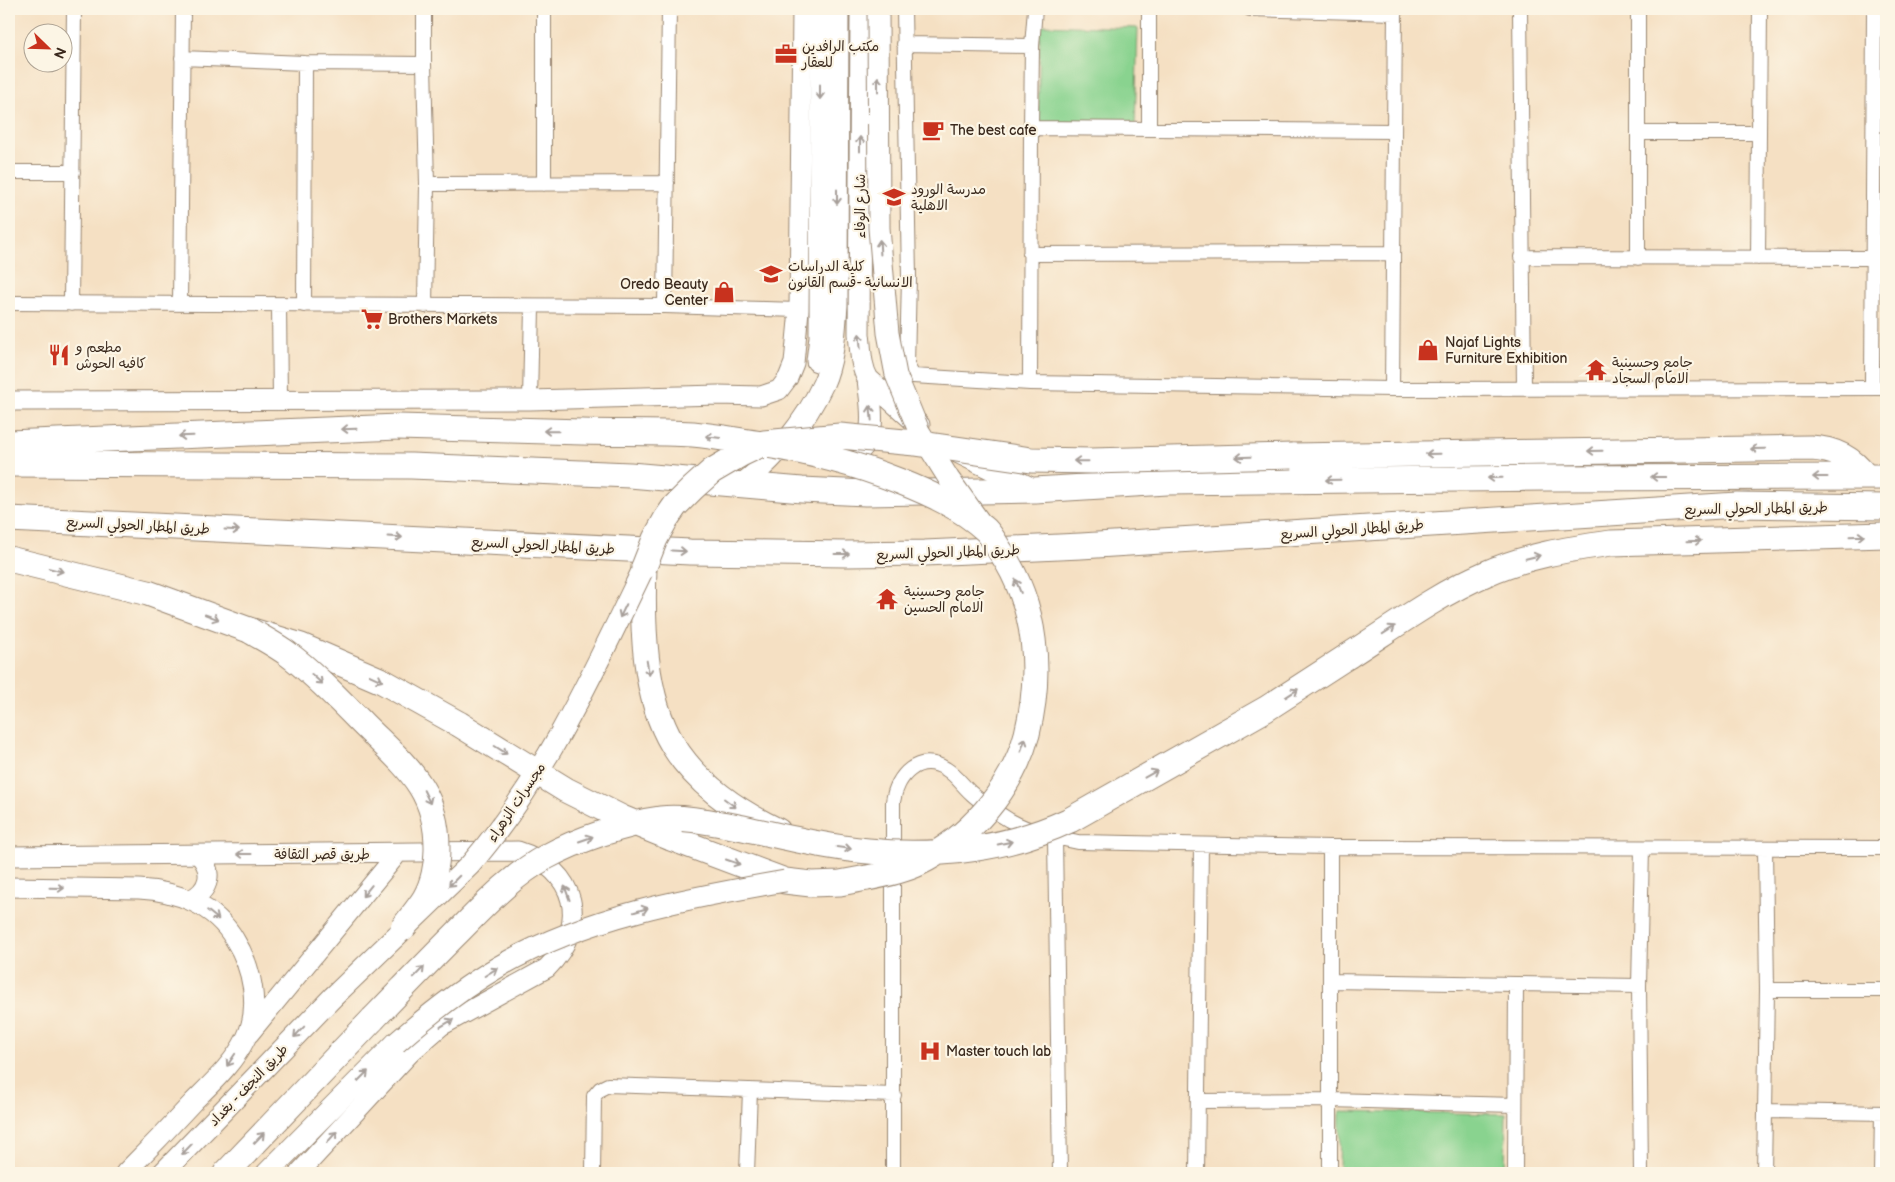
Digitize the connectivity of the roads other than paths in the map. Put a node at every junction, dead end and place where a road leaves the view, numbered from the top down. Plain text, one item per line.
1 (74, 9) edge
2 (183, 9) edge
3 (424, 9) edge
4 (544, 9) edge
5 (669, 9) edge
6 (802, 9) edge
7 (821, 9) edge
8 (838, 9) edge
9 (861, 9) edge
10 (878, 9) edge
11 (904, 9) edge
12 (1035, 9) edge
13 (1149, 9) edge
14 (1250, 9) edge
15 (1520, 9) edge
16 (1638, 9) edge
17 (1760, 9) edge
18 (1874, 9) edge
19 (1395, 11) edge
20 (904, 44) junction
21 (1032, 46) junction
22 (182, 58) junction
23 (305, 63) junction
24 (424, 64) junction
25 (1031, 128) junction
26 (1149, 129) junction
27 (1394, 132) junction
28 (1638, 133) junction
29 (1759, 133) junction
30 (9, 172) edge
31 (73, 172) junction
32 (667, 183) junction
33 (427, 184) junction
34 (544, 184) junction
35 (1392, 253) junction
36 (1030, 254) junction
37 (1521, 257) junction
38 (1638, 258) junction
39 (1758, 258) junction
40 (1873, 258) junction
41 (9, 303) edge
42 (71, 304) junction
43 (180, 304) junction
44 (279, 305) junction
45 (304, 305) junction
46 (425, 306) junction
47 (665, 306) junction
48 (532, 307) junction
49 (799, 310) junction
50 (868, 379) junction
51 (823, 383) junction
52 (1030, 383) junction
53 (1524, 387) junction
54 (1879, 388) edge
55 (1392, 389) junction
56 (280, 400) junction
57 (530, 400) junction
58 (9, 401) edge
59 (9, 443) edge
60 (764, 443) junction
61 (9, 464) edge
62 (1876, 477) edge
63 (741, 485) junction
64 (1035, 490) junction
65 (1886, 507) edge
66 (9, 519) edge
67 (987, 531) junction
68 (1886, 536) edge
69 (9, 559) edge
70 (644, 567) junction
71 (249, 630) junction
72 (1055, 838) junction
73 (796, 840) junction
74 (1201, 846) junction
75 (1330, 847) junction
76 (1642, 848) junction
77 (1765, 848) junction
78 (1886, 848) edge
79 (398, 854) junction
80 (199, 855) junction
81 (9, 856) edge
82 (785, 881) junction
83 (9, 887) edge
84 (190, 900) junction
85 (403, 928) junction
86 (1330, 981) junction
87 (1516, 984) junction
88 (1639, 986) junction
89 (1767, 990) junction
90 (1886, 990) edge
91 (333, 997) joint
92 (247, 1037) junction
93 (750, 1090) junction
94 (894, 1095) junction
95 (1330, 1100) junction
96 (1199, 1101) junction
97 (1515, 1105) junction
98 (1765, 1111) junction
99 (1884, 1113) edge
100 (125, 1173) edge
101 (163, 1173) edge
102 (226, 1173) edge
103 (267, 1173) edge
104 (299, 1173) edge
105 (594, 1173) edge
106 (746, 1173) edge
107 (893, 1173) edge
108 (1060, 1173) edge
109 (1197, 1173) edge
110 (1330, 1173) edge
111 (1515, 1173) edge
112 (1641, 1173) edge
113 (1764, 1173) edge
114 (1881, 1173) edge

1 - 31 street
2 - 22 street
3 - 24 street
4 - 34 street
5 - 32 street
6 - 49 street
7 -> 60 main road
8 -> 51 main road, شارع الوفاء
50 -> 9 main road, شارع الوفاء
67 -> 10 main road, bridge
11 - 20 street
12 - 21 street
13 - 26 street
14 - 19 street
15 - 37 street
16 - 28 street
17 - 29 street
18 - 40 street
19 - 27 street
20 - 21 street
20 - 52 street
21 - 25 street
22 - 23 street
22 - 43 street
23 - 24 street
23 - 45 street
24 - 33 street
25 - 26 street
25 - 36 street
26 - 27 street
27 - 35 street
28 - 29 street
28 - 38 street
29 - 39 street
30 - 31 street
31 - 42 street
32 - 34 street
32 - 47 street
33 - 34 street
33 - 46 street
35 - 36 street
35 - 55 street
36 - 52 street
37 - 38 street
37 - 53 street
38 - 39 street
39 - 40 street
40 - 54 street
41 - 42 street
42 - 43 street
43 - 44 street
44 - 45 street
44 - 56 street
45 - 46 street
46 - 48 street
47 - 48 street
47 - 49 street
48 - 57 street
49 - 57 street
51 -> 50 main road, شارع الوفاء
50 - 64 main road
51 - 63 main road, شارع الوفاء
52 - 55 street
53 - 54 street
53 - 55 street
56 - 57 street
56 - 58 street
67 -> 59 highway, bridge
62 -> 60 highway, bridge
60 - 70 highway, bridge
61 - 63 highway
62 -> 64 highway
63 - 64 highway
66 -> 65 highway, طريق المطار الحولي السريع
82 -> 67 highway, bridge
73 -> 68 highway, bridge
69 -> 71 highway
70 -> 73 highway, bridge
70 -> 85 main road, مجسرات الزهراء, bridge
71 -> 82 highway, bridge
71 -> 85 highway, bridge
72 - 74 street
72 - 94 street
72 - 108 street
102 -> 73 highway, bridge
74 - 75 street
74 - 96 street
75 - 76 street
75 - 86 street
76 - 77 street
76 - 88 street
77 - 78 street
77 - 89 street
79 -> 80 street, طريق قصر الثقافة
79 -> 92 street, طريق قصر الثقافة
104 -> 79 street
80 - 81 street, طريق قصر الثقافة
80 - 84 street
103 -> 82 main road, bridge
83 -> 84 street, طريق قصر الثقافة
84 -> 92 street, طريق قصر الثقافة
85 - 91 main road, مجسرات الزهراء, bridge
86 - 87 street
86 - 95 street
87 - 88 street
87 - 97 street
88 - 112 street
89 - 90 street
89 - 98 street
91 -> 101 main road, طريق النجف - بغداد
92 -> 100 street, طريق قصر الثقافة
93 - 94 street
93 - 105 street
93 - 106 street
94 - 107 street
95 - 96 street
95 - 97 street
95 - 110 street
96 - 109 street
97 - 111 street
98 - 99 street
98 - 113 street
99 - 114 street

